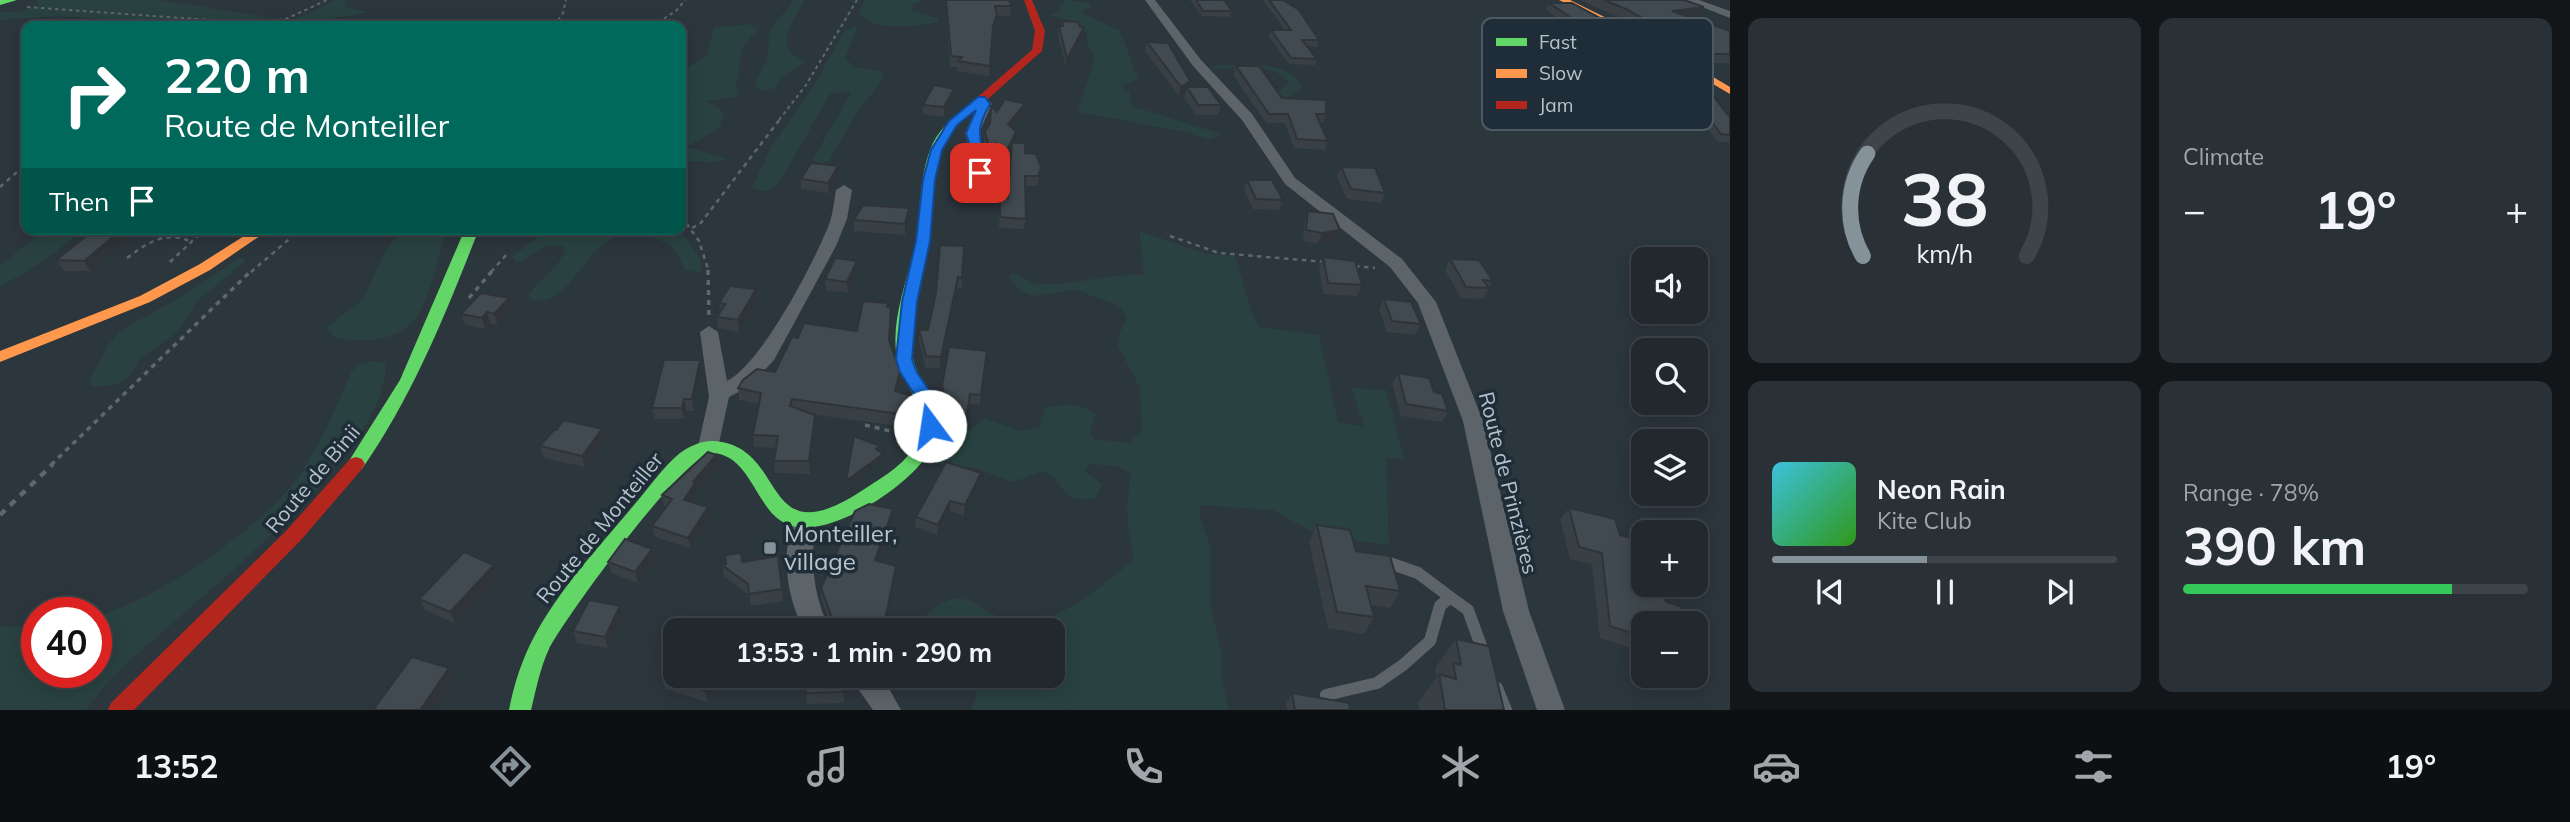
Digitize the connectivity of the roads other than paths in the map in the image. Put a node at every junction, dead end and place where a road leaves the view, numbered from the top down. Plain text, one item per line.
1 (1028, 0) edge
2 (1150, 0) edge
3 (1563, 0) edge
4 (1689, 0) edge
5 (1730, 15) edge
6 (1599, 18) edge
7 (1713, 80) edge
8 (1730, 90) edge
9 (982, 99) junction
10 (844, 190) dead end
11 (978, 196) dead end
12 (255, 235) edge
13 (470, 235) edge
14 (709, 332) road end
15 (0, 357) edge
16 (718, 394) junction
17 (709, 447) junction
18 (804, 523) junction
19 (1367, 558) edge
20 (1450, 597) junction
21 (810, 618) edge
22 (876, 688) edge
23 (1326, 695) dead end
24 (118, 710) edge
25 (520, 710) edge
26 (887, 710) edge
27 (1506, 710) edge
28 (1551, 710) edge

1 - 9 street
2 - 28 street, Route de Prinzières
3 - 6 street
4 - 5 street
7 - 8 street
9 - 11 street
9 - 18 street
10 - 16 street
12 - 15 street
13 - 24 street, Route de Binii
14 - 16 street
16 - 17 street
17 - 18 street
17 - 25 street, Route de Monteiller
18 - 21 street
19 - 20 lane
20 - 23 lane
20 - 27 lane
22 - 26 street

